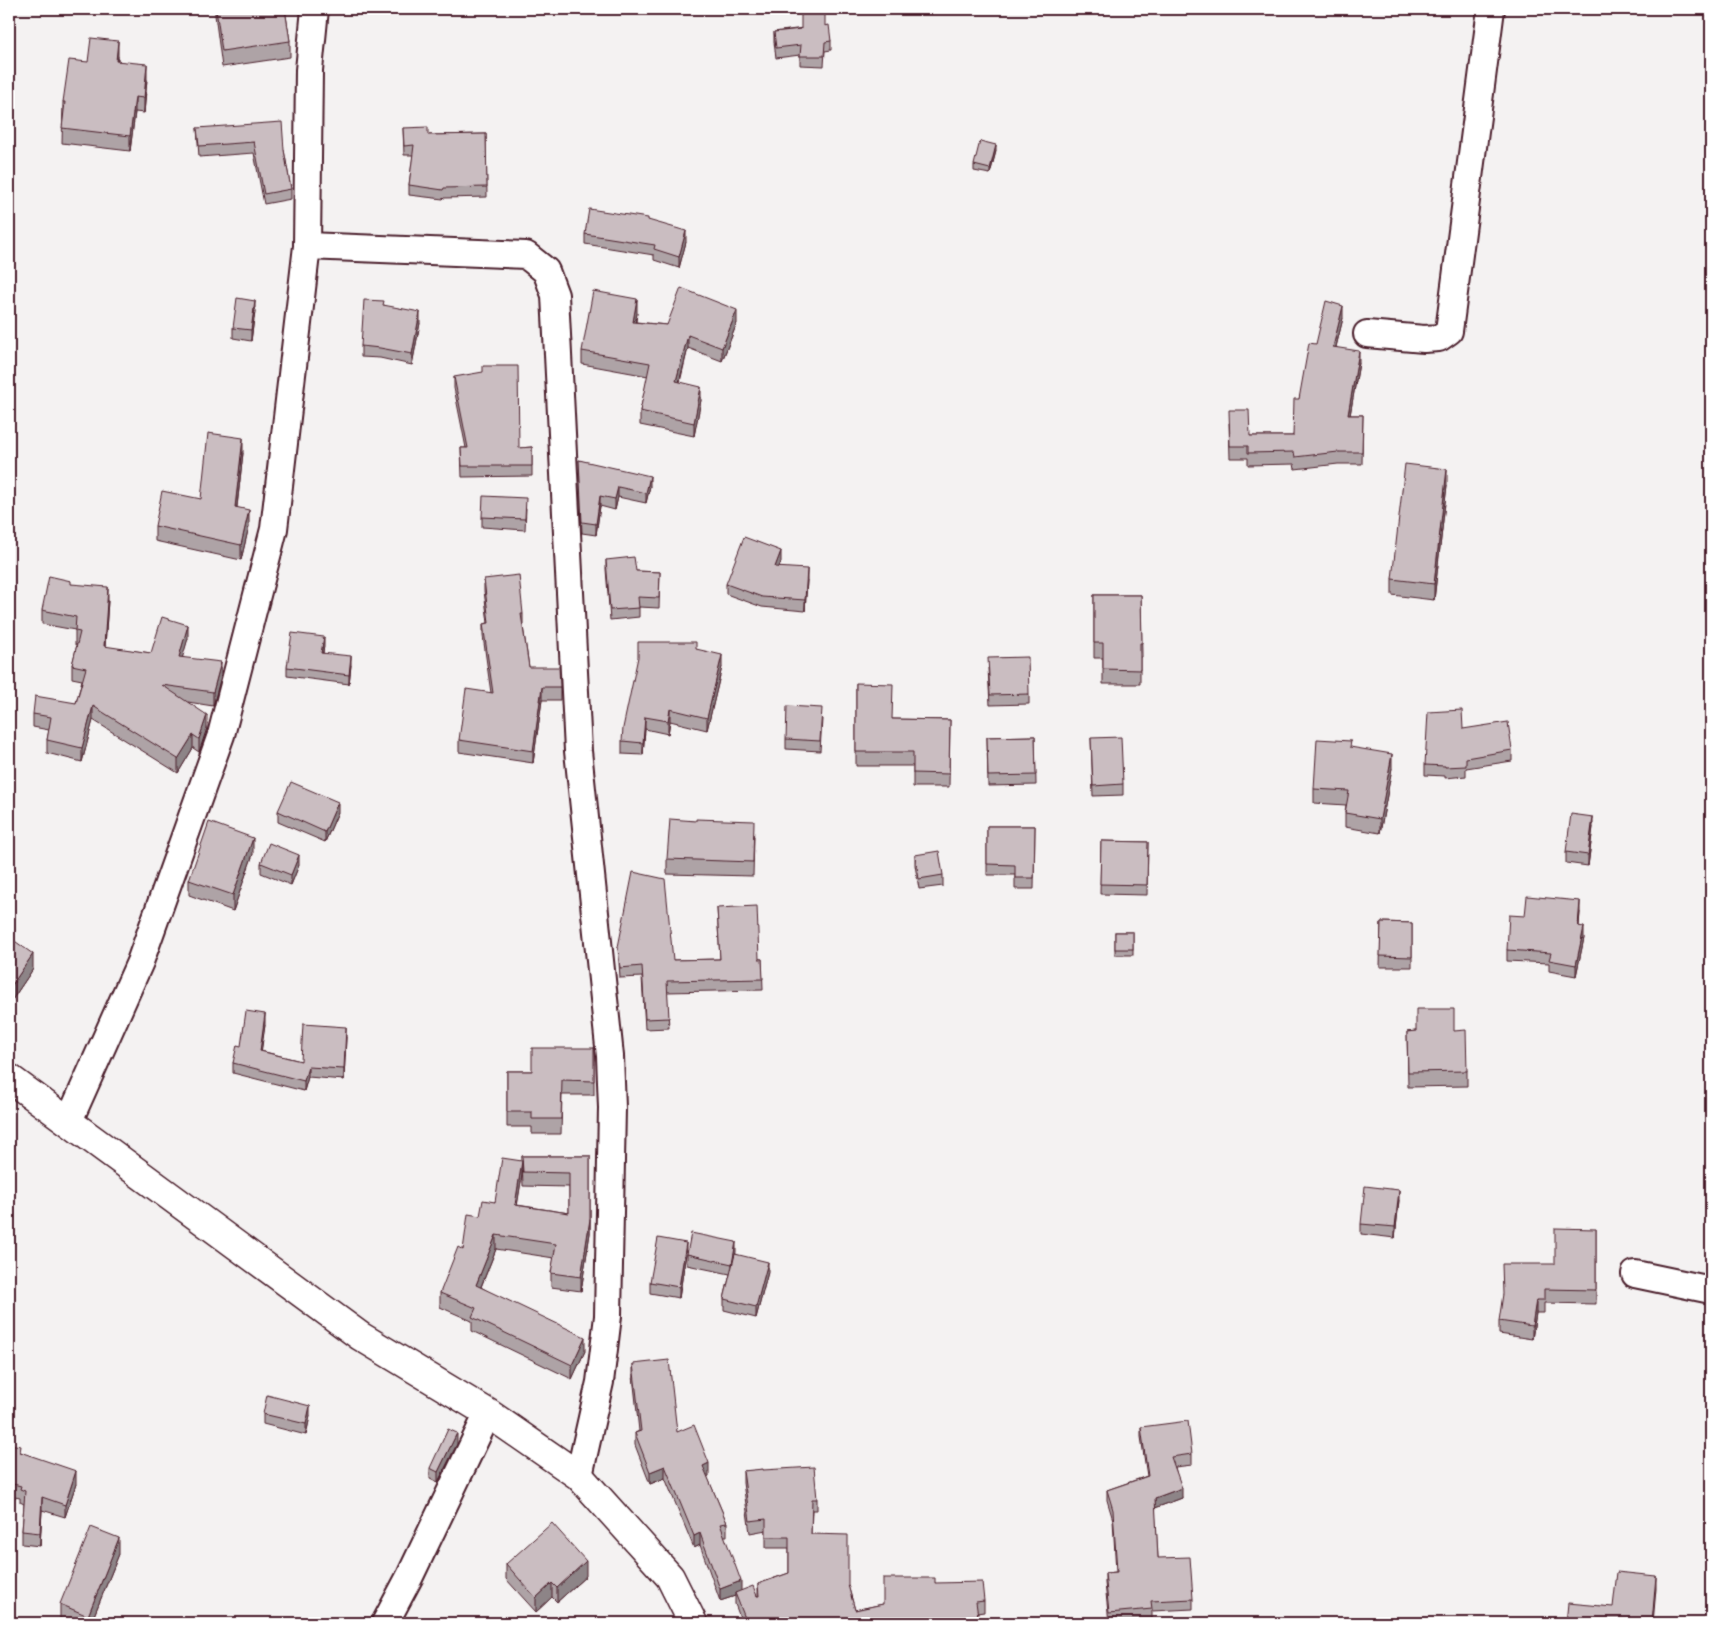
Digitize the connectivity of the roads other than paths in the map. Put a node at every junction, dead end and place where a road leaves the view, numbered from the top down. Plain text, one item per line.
1 (315, 9) edge
2 (1491, 9) edge
3 (306, 246) junction
4 (1367, 334) dead end
5 (9, 1078) edge
6 (69, 1121) junction
7 (1635, 1274) dead end
8 (1711, 1290) edge
9 (488, 1413) junction
10 (579, 1476) junction
11 (385, 1623) edge
12 (693, 1623) edge

1 - 3 street
2 - 4 street
3 - 6 street
3 - 10 street
5 - 6 street
6 - 9 street
7 - 8 street
9 - 10 street
9 - 11 street
10 - 12 street

